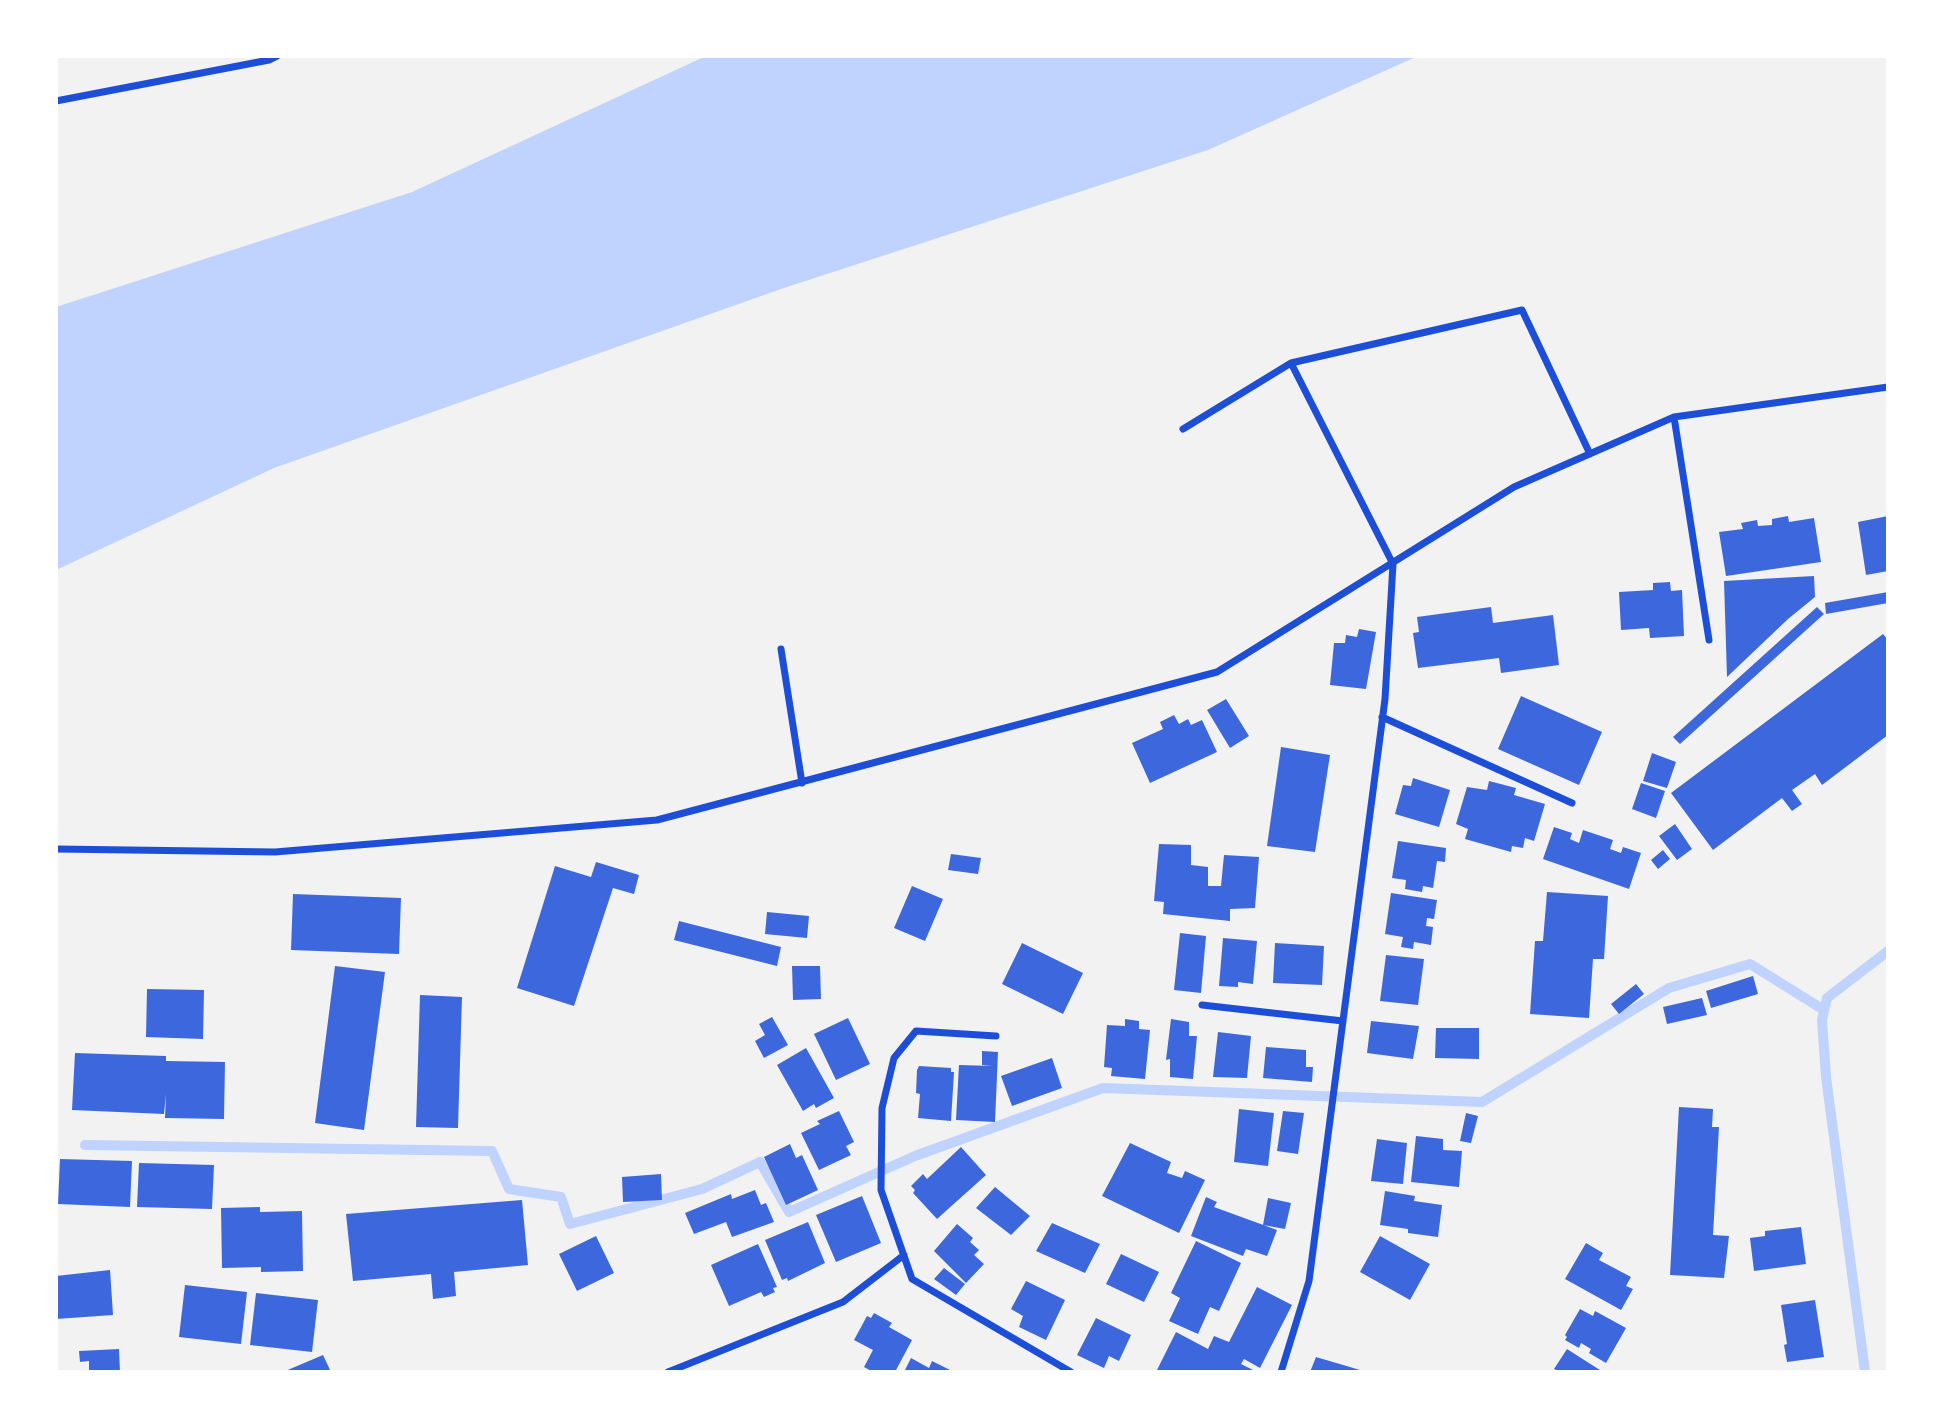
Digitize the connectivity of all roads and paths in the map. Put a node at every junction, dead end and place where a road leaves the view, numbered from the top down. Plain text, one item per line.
1 (277, 56) edge
2 (56, 101) edge
3 (1291, 363) junction
4 (1888, 387) edge
5 (1674, 417) junction
6 (1183, 429) dead end
7 (1590, 454) junction
8 (1393, 564) junction
9 (1709, 640) dead end
10 (781, 649) dead end
11 (1382, 718) junction
12 (802, 783) junction
13 (1572, 803) dead end
14 (56, 849) edge
15 (1202, 1005) dead end
16 (1343, 1021) junction
17 (996, 1036) dead end
18 (904, 1255) junction
19 (668, 1372) edge
20 (1071, 1372) edge
21 (1281, 1372) edge

1 - 2 street
3 - 6 street
3 - 7 street
3 - 8 street
4 - 5 street
5 - 7 street
5 - 9 street
7 - 8 street
8 - 11 street
8 - 12 street
10 - 12 street
11 - 13 street
11 - 16 street
12 - 14 street
15 - 16 street
16 - 21 street
17 - 18 street
18 - 19 street
18 - 20 street

